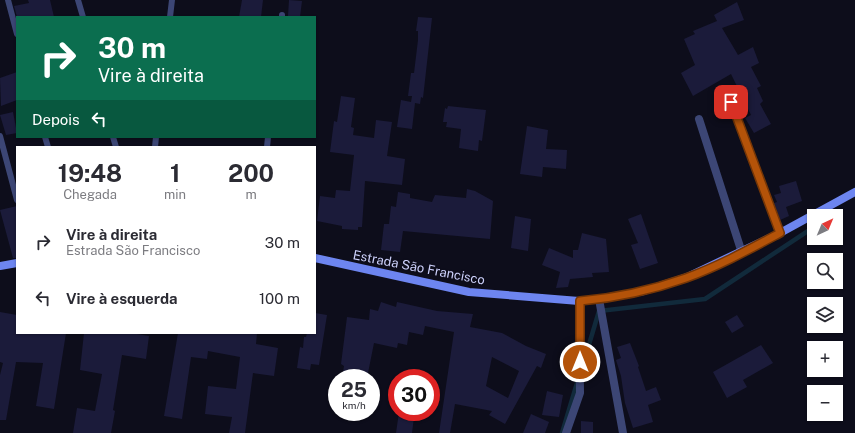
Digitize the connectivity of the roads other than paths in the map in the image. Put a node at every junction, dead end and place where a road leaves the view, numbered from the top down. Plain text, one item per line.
1 (8, 0) edge
2 (78, 0) edge
3 (172, 0) edge
4 (83, 16) edge
5 (170, 16) edge
6 (16, 30) edge
7 (731, 102) dead end
8 (699, 119) dead end
9 (0, 136) edge
10 (855, 192) edge
11 (16, 196) edge
12 (780, 233) junction
13 (742, 253) junction
14 (316, 258) edge
15 (16, 264) edge
16 (0, 266) edge
17 (599, 299) junction
18 (580, 301) junction
19 (566, 433) edge
20 (623, 433) edge

1 - 6 lane
2 - 4 lane
3 - 5 lane
7 - 12 lane
8 - 13 street
9 - 11 lane
10 - 12 main road, Estrada São Francisco
12 - 13 main road, Estrada São Francisco
13 - 17 main road, Estrada São Francisco
14 - 18 main road, Estrada São Francisco
15 - 16 main road
17 - 18 main road, Estrada São Francisco
17 - 20 street
18 - 19 street

